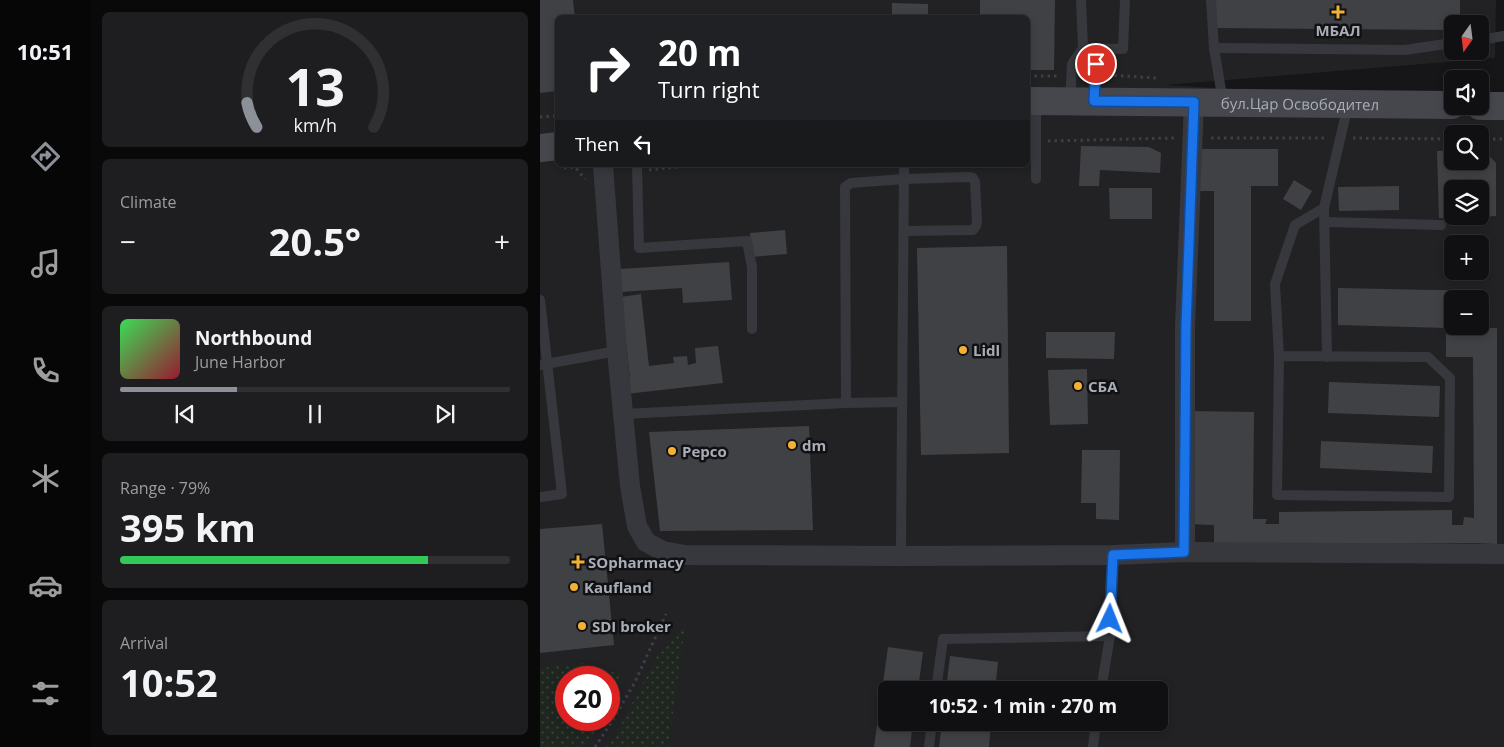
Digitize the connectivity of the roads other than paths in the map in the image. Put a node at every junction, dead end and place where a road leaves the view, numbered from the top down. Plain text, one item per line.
1 (1081, 0) edge
2 (1124, 0) edge
3 (1211, 0) edge
4 (1504, 36) edge
5 (1489, 38) edge
6 (1444, 45) edge
7 (1082, 48) junction
8 (1214, 48) junction
9 (1032, 101) edge
10 (1082, 101) junction
11 (1194, 102) junction
12 (1223, 103) junction
13 (1348, 104) junction
14 (1444, 106) edge
15 (1489, 106) edge
16 (1504, 106) edge
17 (555, 146) edge
18 (540, 148) edge
19 (603, 167) edge
20 (637, 167) edge
21 (904, 167) edge
22 (904, 179) junction
23 (1036, 179) dead end
24 (1324, 208) junction
25 (1325, 222) junction
26 (1441, 225) dead end
27 (904, 231) junction
28 (540, 300) edge
29 (752, 330) dead end
30 (617, 351) junction
31 (1279, 356) junction
32 (1327, 357) junction
33 (544, 364) edge
34 (902, 402) junction
35 (846, 403) junction
36 (623, 414) junction
37 (540, 496) edge
38 (1184, 552) junction
39 (1504, 554) edge
40 (1113, 555) junction
41 (898, 556) junction
42 (1110, 636) junction
43 (937, 681) edge
44 (1102, 681) edge
45 (931, 731) edge
46 (1095, 731) edge
47 (929, 747) edge
48 (1092, 747) edge

1 - 7 lane
2 - 7 lane
3 - 8 lane
4 - 5 lane
6 - 8 lane
7 - 10 lane
7 - 10 lane
8 - 12 lane
9 - 10 street, бул.Цар Освободител
9 - 23 lane
10 - 11 street, бул.Цар Освободител
11 - 12 street, бул.Цар Освободител
11 - 38 street
12 - 13 street, бул.Цар Освободител
13 - 14 street, бул.Цар Освободител
13 - 24 lane
15 - 16 street
17 - 18 street
19 - 30 street
20 - 29 lane
21 - 22 lane
22 - 27 lane
22 - 27 lane
22 - 35 lane
24 - 25 lane
24 - 31 lane
25 - 26 lane
25 - 32 lane
27 - 34 lane
28 - 33 lane
30 - 33 lane
30 - 36 street
31 - 32 lane
31 - 32 lane
33 - 37 lane
34 - 35 lane
34 - 41 lane
35 - 36 lane
36 - 41 street
38 - 39 street
38 - 40 street
40 - 41 street
40 - 42 lane
42 - 43 lane
42 - 44 lane
45 - 47 lane
46 - 48 lane

